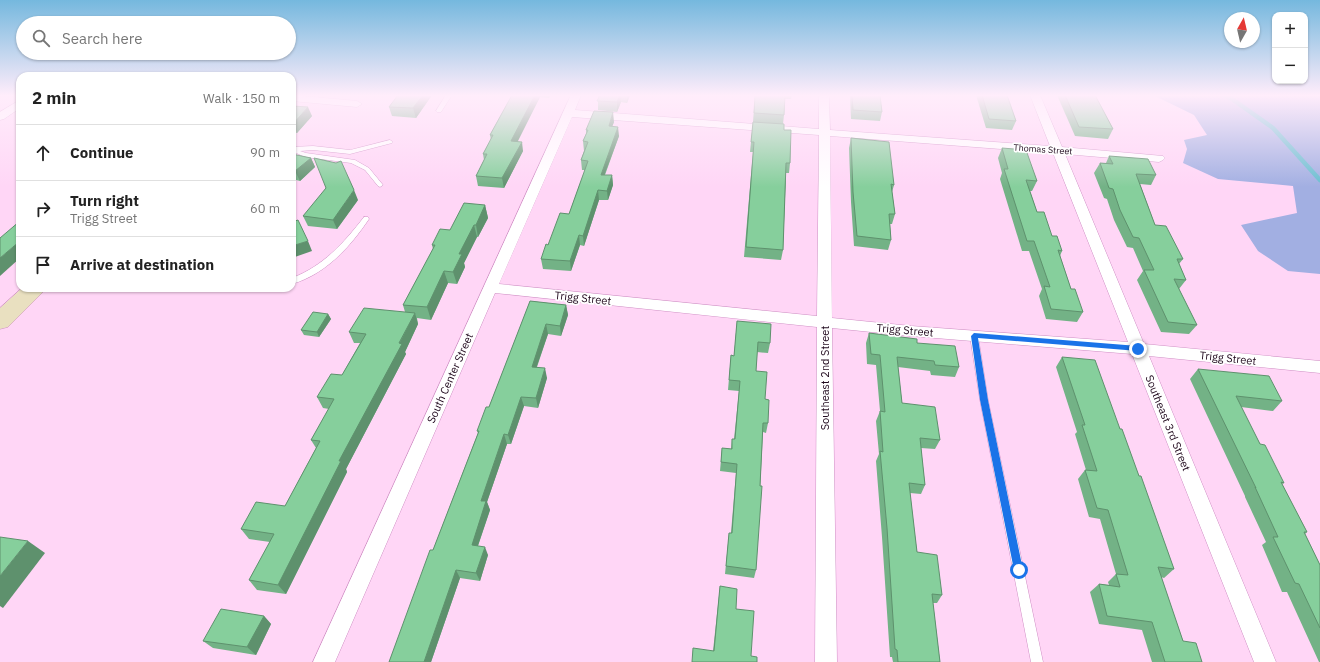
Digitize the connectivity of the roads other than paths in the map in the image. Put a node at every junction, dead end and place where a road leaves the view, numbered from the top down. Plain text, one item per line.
1 (562, 126) edge
2 (733, 126) edge
3 (824, 126) edge
4 (1048, 126) edge
5 (824, 133) junction
6 (390, 142) dead end
7 (296, 149) edge
8 (296, 151) edge
9 (1058, 151) junction
10 (1159, 158) dead end
11 (380, 185) dead end
12 (366, 219) dead end
13 (296, 280) edge
14 (490, 288) junction
15 (31, 292) edge
16 (0, 321) edge
17 (825, 322) junction
18 (974, 336) junction
19 (1138, 349) junction
20 (1320, 367) edge
21 (324, 662) edge
22 (826, 662) edge
23 (1037, 662) edge
24 (1265, 662) edge

1 - 14 street, South Center Street
2 - 5 street, Thomas Street
3 - 5 street, Southeast 2nd Street
4 - 9 street, Southeast 3rd Street
5 - 9 street, Thomas Street
5 - 17 street, Southeast 2nd Street
6 - 7 lane
8 - 11 lane
9 - 10 street, Thomas Street
9 - 19 street, Southeast 3rd Street
12 - 13 lane
14 - 17 street, Trigg Street
14 - 21 street, South Center Street
15 - 16 street
17 - 18 street, Trigg Street
17 - 22 street, Southeast 2nd Street
18 - 19 street, Trigg Street
18 - 23 lane
19 - 20 street, Trigg Street
19 - 24 street, Southeast 3rd Street

